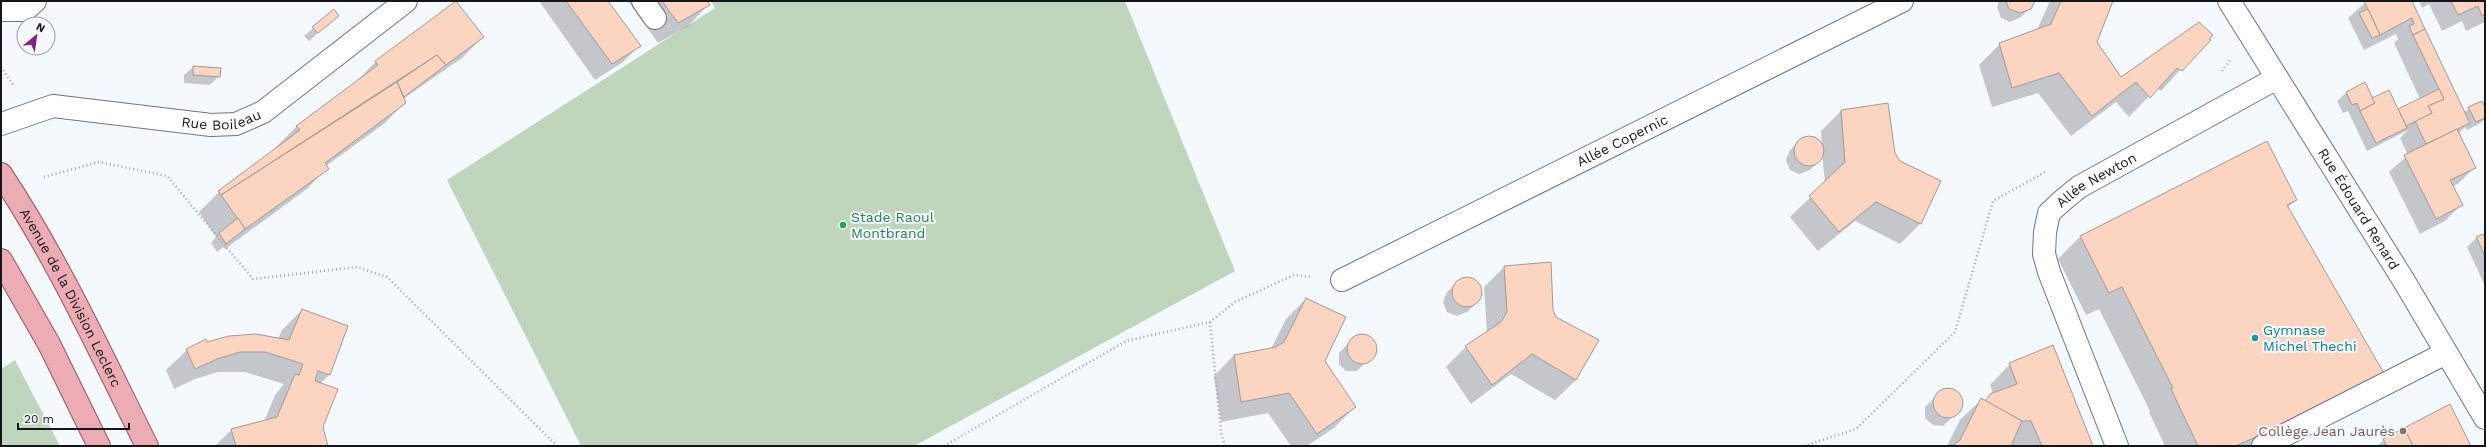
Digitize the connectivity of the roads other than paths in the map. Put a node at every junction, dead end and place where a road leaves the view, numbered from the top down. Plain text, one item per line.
1 (35, 1) edge
2 (406, 1) edge
3 (1902, 1) edge
4 (2229, 1) edge
5 (1, 10) edge
6 (2277, 78) junction
7 (1, 124) edge
8 (1, 174) edge
9 (1, 260) edge
10 (1342, 280) road end
11 (2446, 353) junction
12 (2485, 418) edge
13 (99, 446) edge
14 (147, 446) edge
15 (2116, 446) edge
16 (2263, 446) edge

1 - 5 street
2 - 7 street, Rue Boileau
3 - 10 street, Allée Copernic
4 - 6 street, Rue Édouard Renard
6 - 11 street, Rue Édouard Renard
6 - 15 street, Allée Newton
8 - 14 main road, Avenue de la Division Leclerc
9 - 13 main road
11 - 12 street, Rue Édouard Renard
11 - 16 street

